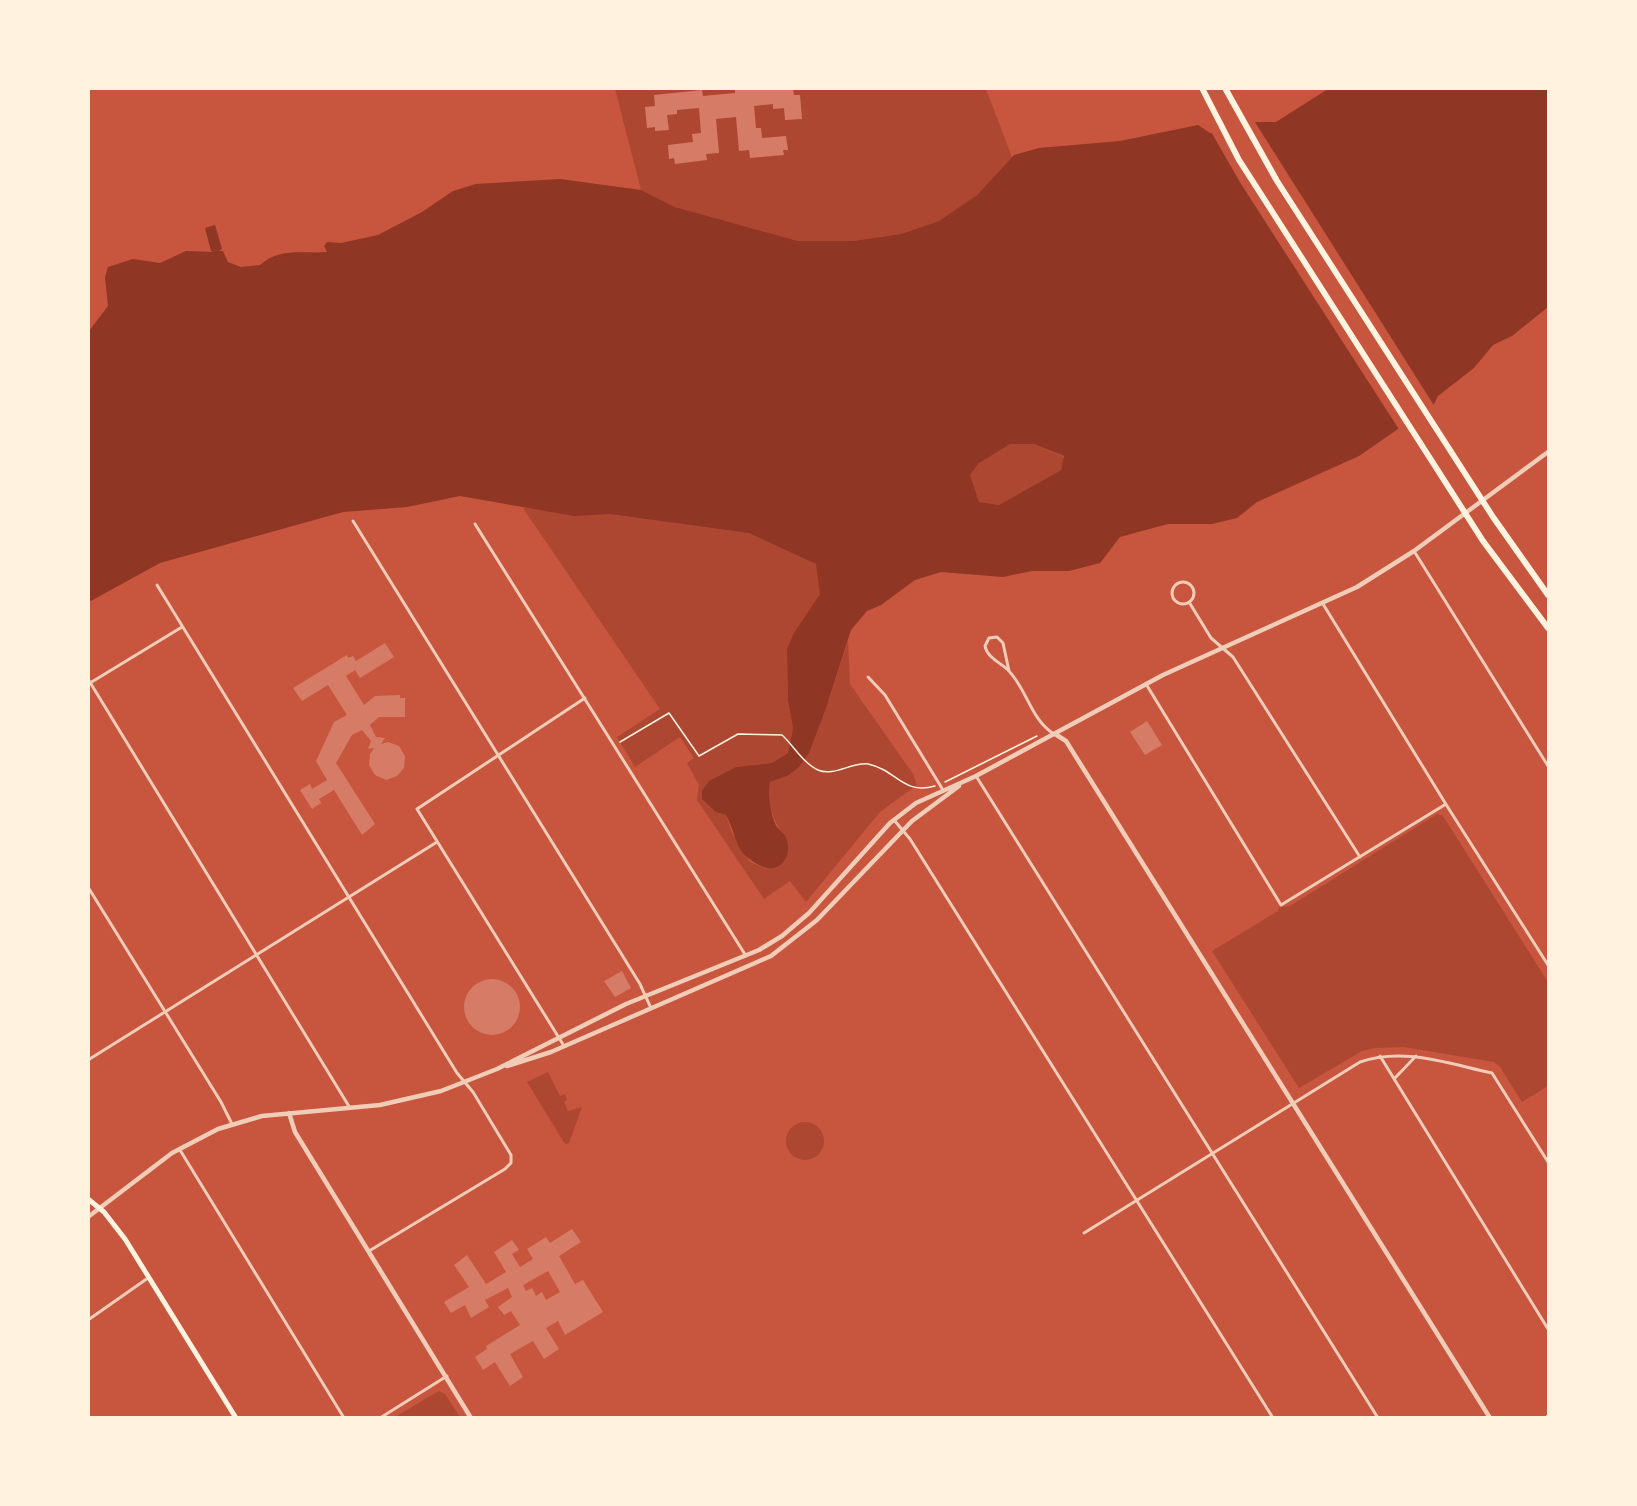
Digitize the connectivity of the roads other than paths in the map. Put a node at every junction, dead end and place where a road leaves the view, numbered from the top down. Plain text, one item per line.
1 (1202, 88) edge
2 (1225, 88) edge
3 (1548, 452) edge
4 (353, 521) dead end
5 (475, 524) dead end
6 (1414, 551) junction
7 (157, 585) dead end
8 (1548, 596) edge
9 (1189, 602) junction
10 (1323, 604) junction
11 (182, 627) junction
12 (1548, 628) edge
13 (1223, 649) junction
14 (1009, 671) junction
15 (868, 677) dead end
16 (89, 681) edge
17 (1146, 684) junction
18 (585, 698) junction
19 (1055, 734) junction
20 (498, 755) junction
21 (1548, 766) edge
22 (976, 776) junction
23 (966, 781) junction
24 (943, 790) junction
25 (945, 796) junction
26 (1446, 804) junction
27 (894, 820) junction
28 (903, 830) junction
29 (437, 842) junction
30 (1359, 857) junction
31 (88, 887) edge
32 (349, 898) junction
33 (258, 954) junction
34 (746, 956) junction
35 (1548, 965) edge
36 (646, 996) junction
37 (652, 1010) junction
38 (166, 1013) junction
39 (559, 1037) junction
40 (564, 1046) junction
41 (1380, 1056) junction
42 (1416, 1056) junction
43 (88, 1060) edge
44 (497, 1069) junction
45 (1394, 1079) junction
46 (465, 1083) junction
47 (1294, 1104) junction
48 (350, 1108) junction
49 (289, 1113) junction
50 (232, 1124) junction
51 (179, 1148) junction
52 (1214, 1154) junction
53 (1548, 1162) edge
54 (88, 1199) edge
55 (1137, 1201) junction
56 (100, 1207) junction
57 (88, 1217) edge
58 (1084, 1233) dead end
59 (369, 1251) junction
60 (149, 1277) junction
61 (88, 1320) edge
62 (1548, 1329) edge
63 (447, 1376) junction
64 (236, 1418) edge
65 (344, 1418) edge
66 (380, 1418) edge
67 (471, 1418) edge
68 (1273, 1418) edge
69 (1378, 1418) edge
70 (1490, 1418) edge

1 - 12 highway
2 - 8 highway
3 - 6 street
4 - 20 street
5 - 18 street
6 - 10 street
6 - 21 street
7 - 11 street
9 - 9 street
9 - 13 street
10 - 13 street
10 - 26 street
11 - 16 street
11 - 32 street
13 - 17 street
13 - 30 street
14 - 14 street
14 - 19 street
15 - 24 street
16 - 33 street
17 - 19 street
17 - 30 street
18 - 20 street
18 - 34 street
19 - 22 street
19 - 47 street
20 - 29 street
20 - 36 street
22 - 23 street
22 - 52 street
23 - 24 street
23 - 25 street
24 - 25 street
24 - 27 street
25 - 28 street
26 - 30 street
26 - 35 street
27 - 28 street
27 - 34 street
28 - 37 street
28 - 55 street
29 - 32 street
29 - 39 street
31 - 38 street
32 - 33 street
32 - 46 street
33 - 38 street
33 - 48 street
34 - 36 street
36 - 37 street
36 - 39 street
37 - 40 street
38 - 43 street
38 - 50 street
39 - 40 street
39 - 44 street
40 - 44 street
41 - 42 street
41 - 45 street
41 - 47 street
42 - 45 street
42 - 53 street
44 - 46 street
45 - 62 street
46 - 48 street
46 - 59 street
47 - 52 street
47 - 70 street
48 - 49 street
49 - 50 street
49 - 59 street
50 - 51 street
51 - 56 street
51 - 65 street
52 - 55 street
52 - 69 street
54 - 56 main road
55 - 58 street
55 - 68 street
56 - 57 street
56 - 60 main road
59 - 63 street
60 - 61 street
60 - 64 main road
63 - 66 street
63 - 67 street

